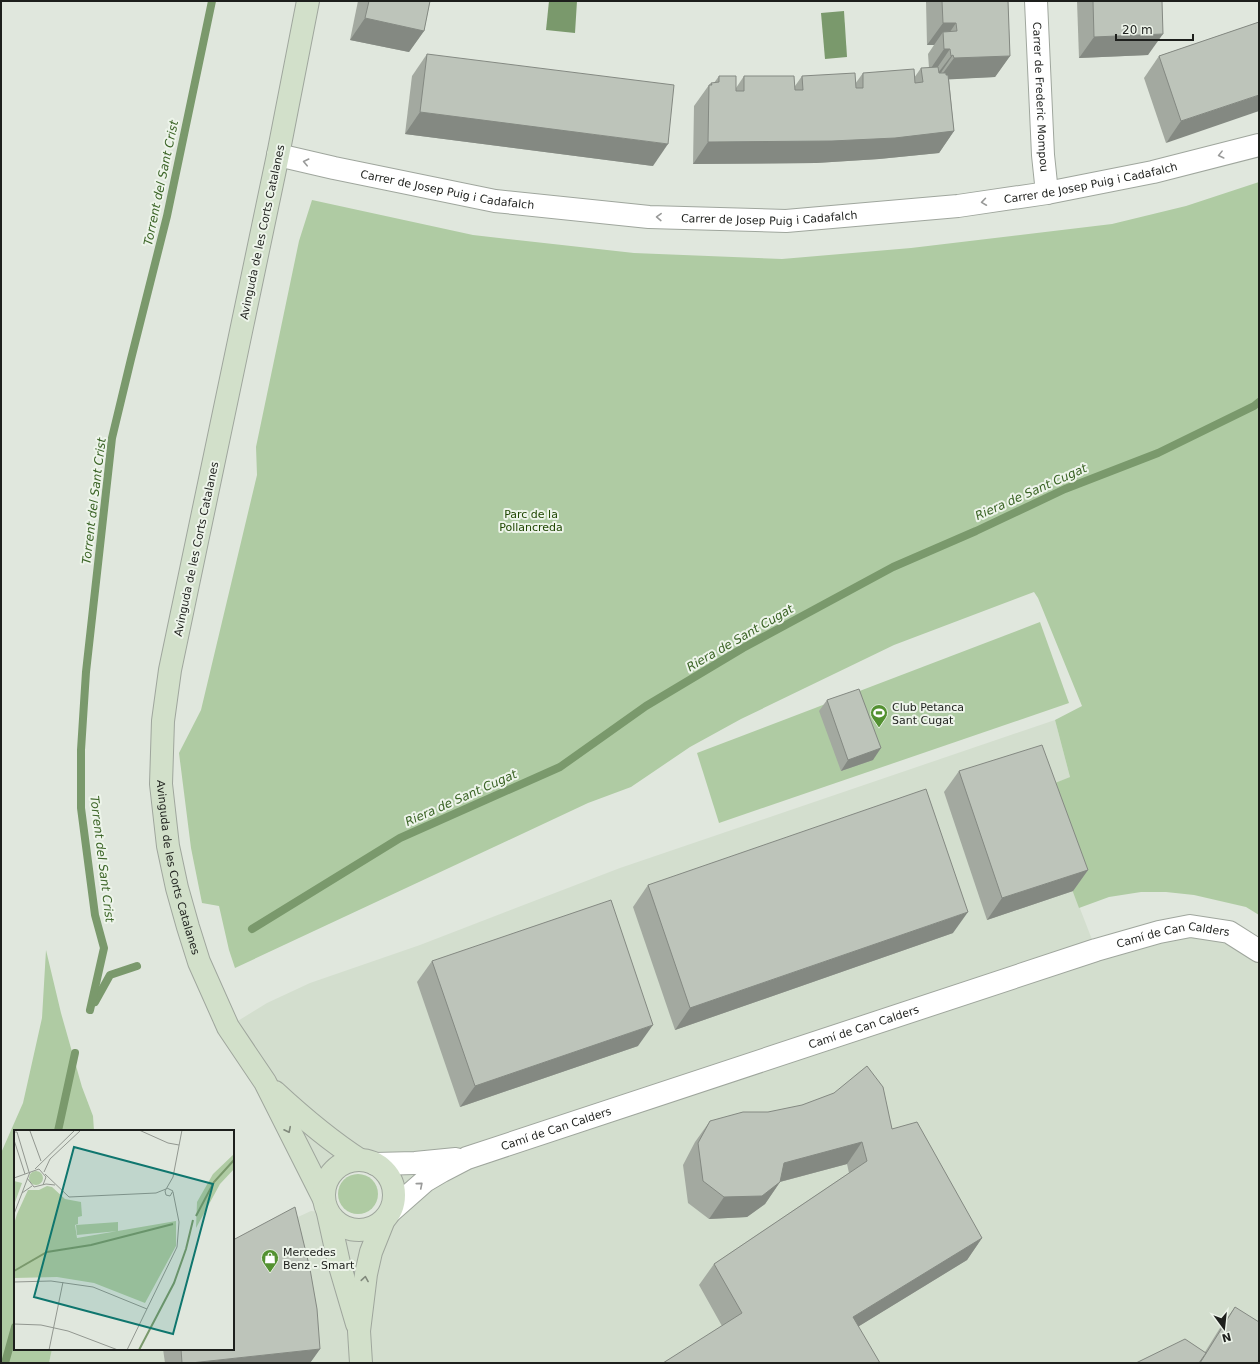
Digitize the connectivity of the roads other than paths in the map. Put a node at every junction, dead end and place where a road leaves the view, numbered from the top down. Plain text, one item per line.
1 (308, 1) edge
2 (1036, 1) edge
3 (1259, 145) edge
4 (278, 155) junction
5 (1047, 193) junction
6 (1259, 951) edge
7 (265, 1082) junction
8 (467, 1158) junction
9 (367, 1162) junction
10 (326, 1206) junction
11 (387, 1217) junction
12 (359, 1331) junction
13 (361, 1363) edge

1 - 4 main road, Avinguda de les Corts Catalanes
2 - 5 street, Carrer de Frederic Mompou
3 -> 5 street, Carrer de Josep Puig i Cadafalch
5 -> 4 street, Carrer de Josep Puig i Cadafalch
4 - 7 main road, Avinguda de les Corts Catalanes
6 - 8 street, Camí de Can Calders
7 - 9 main road, Avinguda de les Corts Catalanes
7 -> 10 main road, Avinguda de les Corts Catalanes
8 - 9 street, Camí de Can Calders
11 -> 8 street, Camí de Can Calders
9 - 10 main road, Avinguda de les Corts Catalanes
9 - 11 main road, Avinguda de les Corts Catalanes
10 - 11 main road, Avinguda de les Corts Catalanes
10 - 12 main road, Avinguda de les Corts Catalanes
12 -> 11 main road, Avinguda de les Corts Catalanes
12 - 13 main road, Avinguda de les Corts Catalanes

